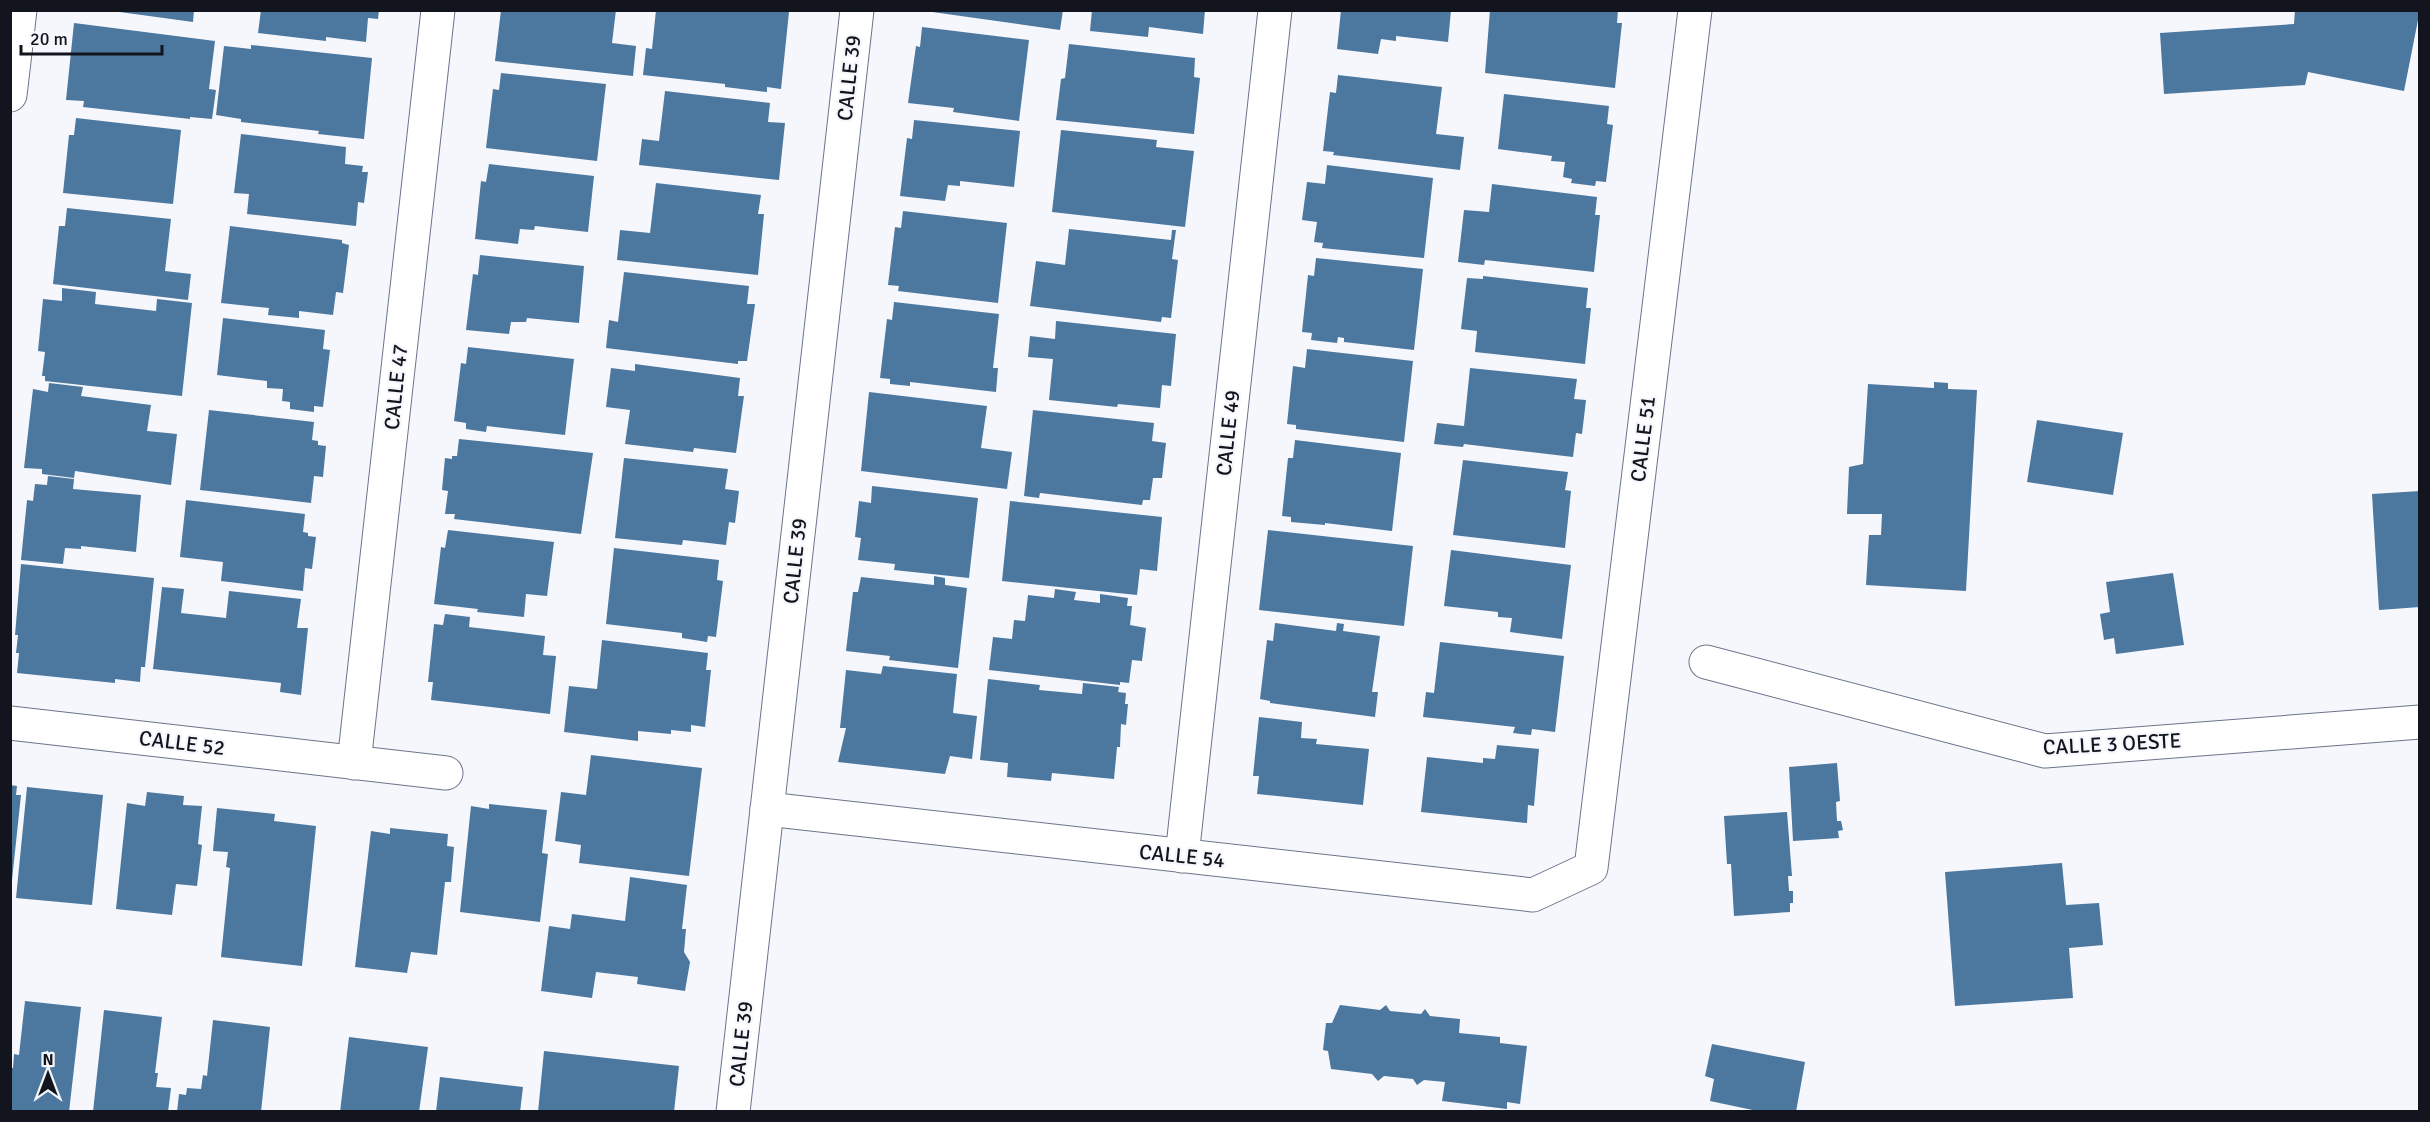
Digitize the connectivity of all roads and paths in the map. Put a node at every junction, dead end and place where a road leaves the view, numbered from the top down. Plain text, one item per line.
1 (20, 10) edge
2 (438, 10) edge
3 (857, 10) edge
4 (1275, 10) edge
5 (1695, 10) edge
6 (10, 95) edge
7 (1706, 662) dead end
8 (2420, 722) edge
9 (10, 723) edge
10 (354, 763) junction
11 (446, 773) dead end
12 (767, 809) junction
13 (1182, 856) junction
14 (1592, 868) joint
15 (733, 1112) edge

1 - 6 street
2 - 10 street, CALLE 47
3 - 12 street, CALLE 39
4 - 13 street, CALLE 49
5 - 14 street, CALLE 51
7 - 8 street, CALLE 3 OESTE
9 - 10 street, CALLE 52
10 - 11 street, CALLE 52
12 - 13 street, CALLE 54
12 - 15 street, CALLE 39
13 - 14 street, CALLE 54

